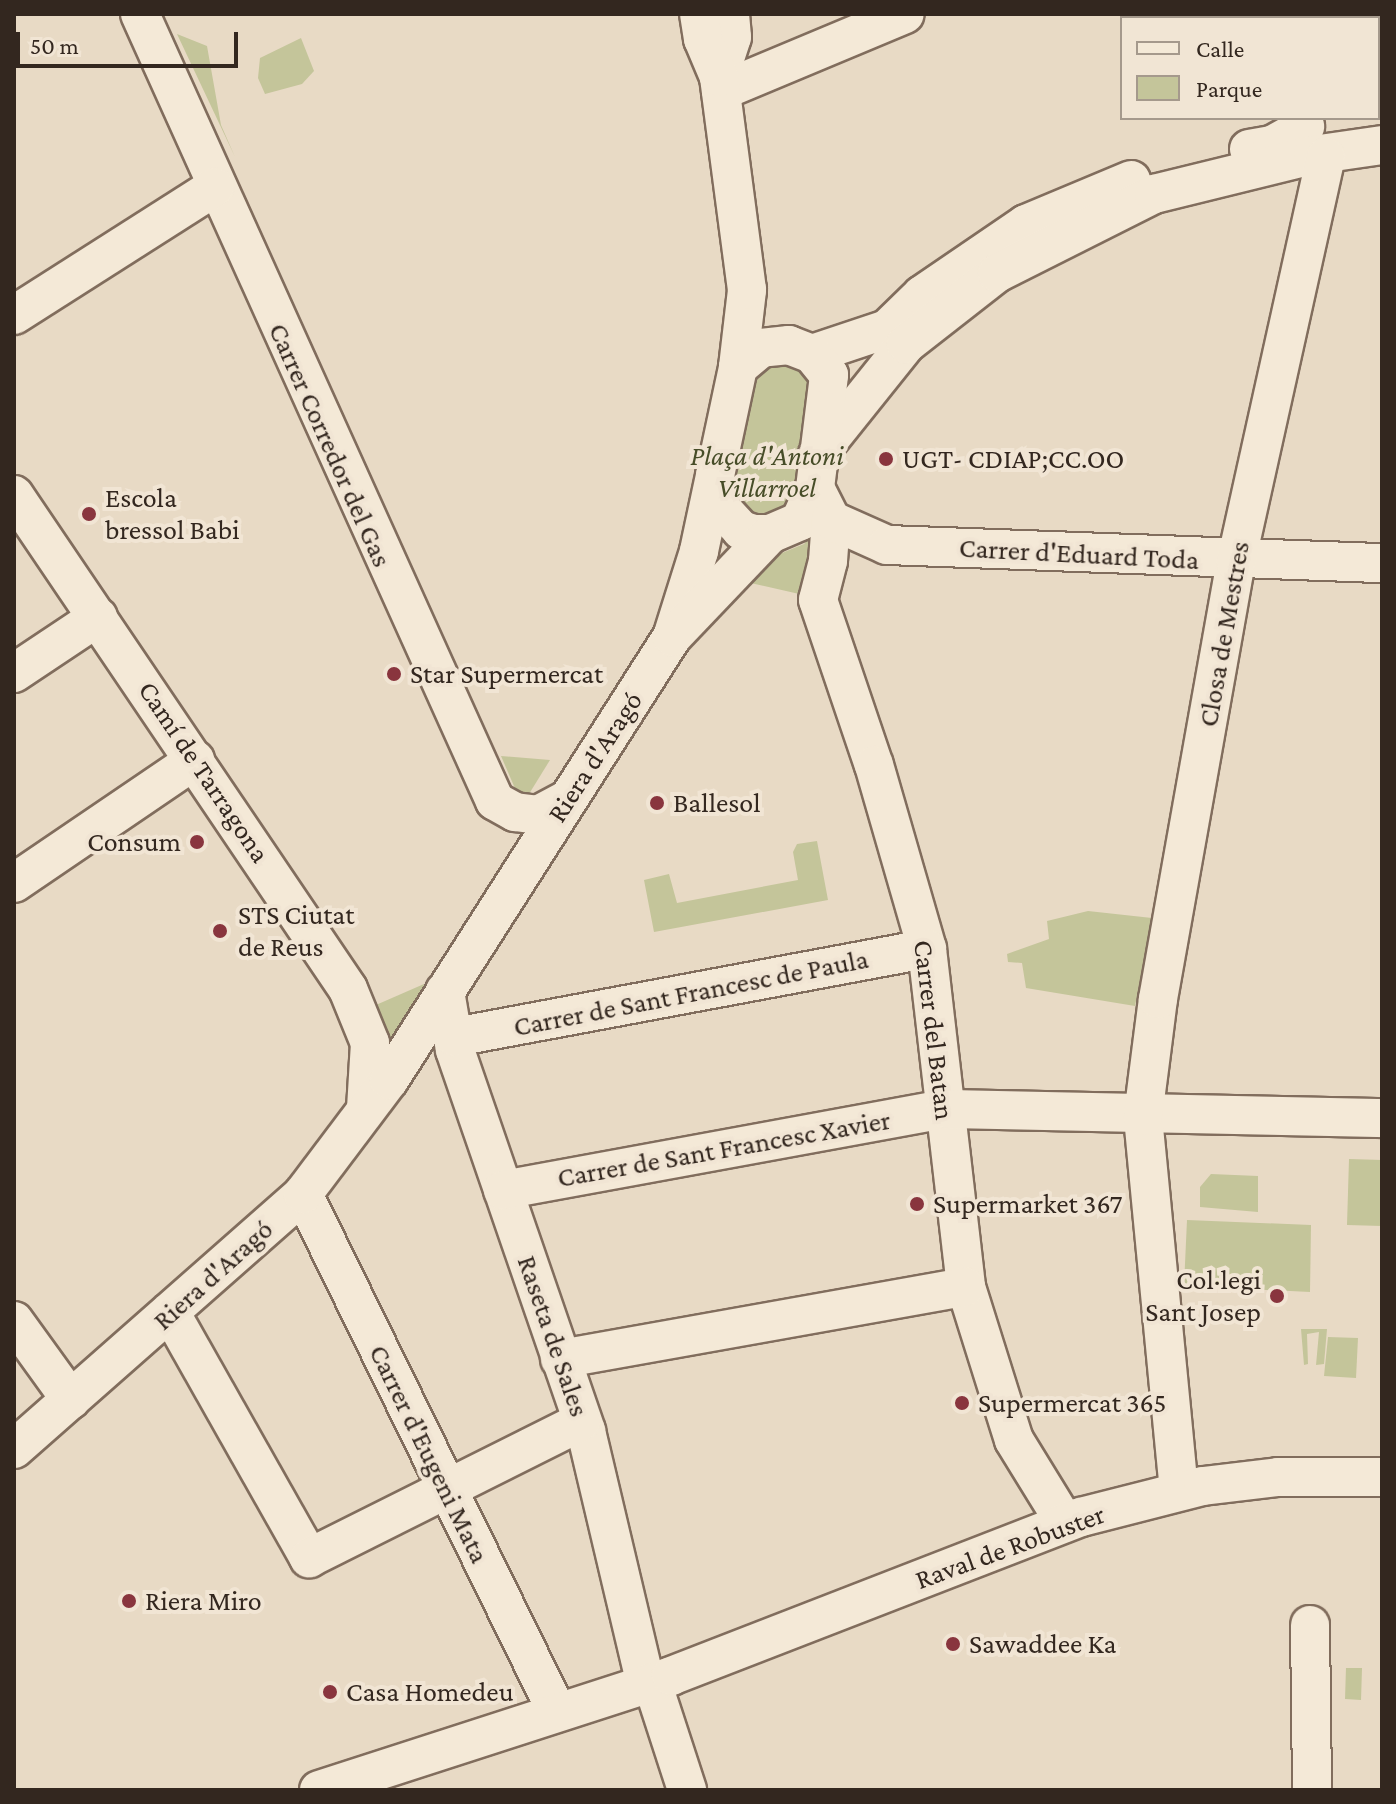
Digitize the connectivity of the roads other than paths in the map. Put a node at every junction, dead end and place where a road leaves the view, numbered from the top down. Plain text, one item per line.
1 (140, 14) edge
2 (699, 14) edge
3 (730, 14) edge
4 (905, 14) edge
5 (720, 84) junction
6 (1314, 139) edge
7 (1382, 145) edge
8 (215, 187) junction
9 (747, 290) junction
10 (14, 315) edge
11 (800, 350) junction
12 (738, 367) junction
13 (715, 472) junction
14 (821, 487) junction
15 (14, 495) edge
16 (770, 534) junction
17 (1236, 562) junction
18 (1382, 563) edge
19 (98, 617) junction
20 (672, 637) junction
21 (14, 673) edge
22 (195, 760) junction
23 (568, 799) junction
24 (14, 883) edge
25 (927, 949) junction
26 (445, 991) junction
27 (455, 1037) junction
28 (378, 1094) junction
29 (945, 1109) junction
30 (1143, 1116) junction
31 (1382, 1118) edge
32 (503, 1190) junction
33 (303, 1194) junction
34 (966, 1287) junction
35 (170, 1312) junction
36 (14, 1321) edge
37 (560, 1359) junction
38 (71, 1400) junction
39 (581, 1422) junction
40 (14, 1449) edge
41 (1382, 1477) edge
42 (445, 1490) junction
43 (1179, 1491) junction
44 (1065, 1523) junction
45 (1310, 1625) dead end
46 (649, 1684) junction
47 (557, 1712) junction
48 (319, 1790) edge
49 (687, 1790) edge
50 (1312, 1790) edge

1 - 8 street, Carrer Corredor del Gas
2 - 5 street
3 - 5 street
4 - 5 street
5 - 9 street, Riera d'Aragó
6 - 7 street
6 - 11 street
6 - 14 street
6 - 17 street, Closa de Mestres
8 - 10 street
8 - 23 street, Carrer Corredor del Gas
9 - 11 street, Carrer del Batan
9 - 12 street, Riera d'Aragó
11 - 12 street
11 - 14 street, Carrer del Batan
12 - 13 street, Riera d'Aragó
13 - 16 street
13 - 20 street, Riera d'Aragó
14 - 16 street
14 - 17 street, Carrer d'Eduard Toda
14 - 25 street, Carrer del Batan
15 - 19 street, Camí de Tarragona
16 - 20 street, Riera d'Aragó
17 - 18 street, Carrer d'Eduard Toda
17 - 30 street, Closa de Mestres
19 - 21 street
19 - 22 street, Camí de Tarragona
20 - 23 street, Riera d'Aragó
22 - 24 street
22 - 28 street, Camí de Tarragona
23 - 26 street, Riera d'Aragó
25 - 27 street, Carrer de Sant Francesc de Paula
25 - 29 street, Carrer del Batan
26 - 27 street, Raseta de Sales
26 - 28 street, Riera d'Aragó
27 - 28 street, Riera d'Aragó
27 - 32 street, Raseta de Sales
28 - 33 street, Riera d'Aragó
29 - 30 street, Carrer de Sant Francesc Xavier
29 - 32 street, Carrer de Sant Francesc Xavier
29 - 34 street, Carrer del Batan
30 - 31 street, Carrer de Sant Francesc Xavier
30 - 43 street, Closa de Mestres
32 - 37 street, Raseta de Sales
33 - 35 street, Riera d'Aragó
33 - 42 street, Carrer d'Eugeni Mata
34 - 37 street
34 - 44 street, Carrer del Batan
35 - 38 street, Riera d'Aragó
35 - 42 street
36 - 38 street
37 - 39 street, Raseta de Sales
38 - 40 street, Riera d'Aragó
39 - 42 street
39 - 46 street, Raseta de Sales
41 - 43 street, Raval de Robuster
42 - 47 street, Carrer d'Eugeni Mata
43 - 44 street, Raval de Robuster
44 - 46 street, Raval de Robuster
45 - 50 street
46 - 47 street, Raval de Robuster
46 - 49 street, Raseta de Sales
47 - 48 street, Raval de Robuster

